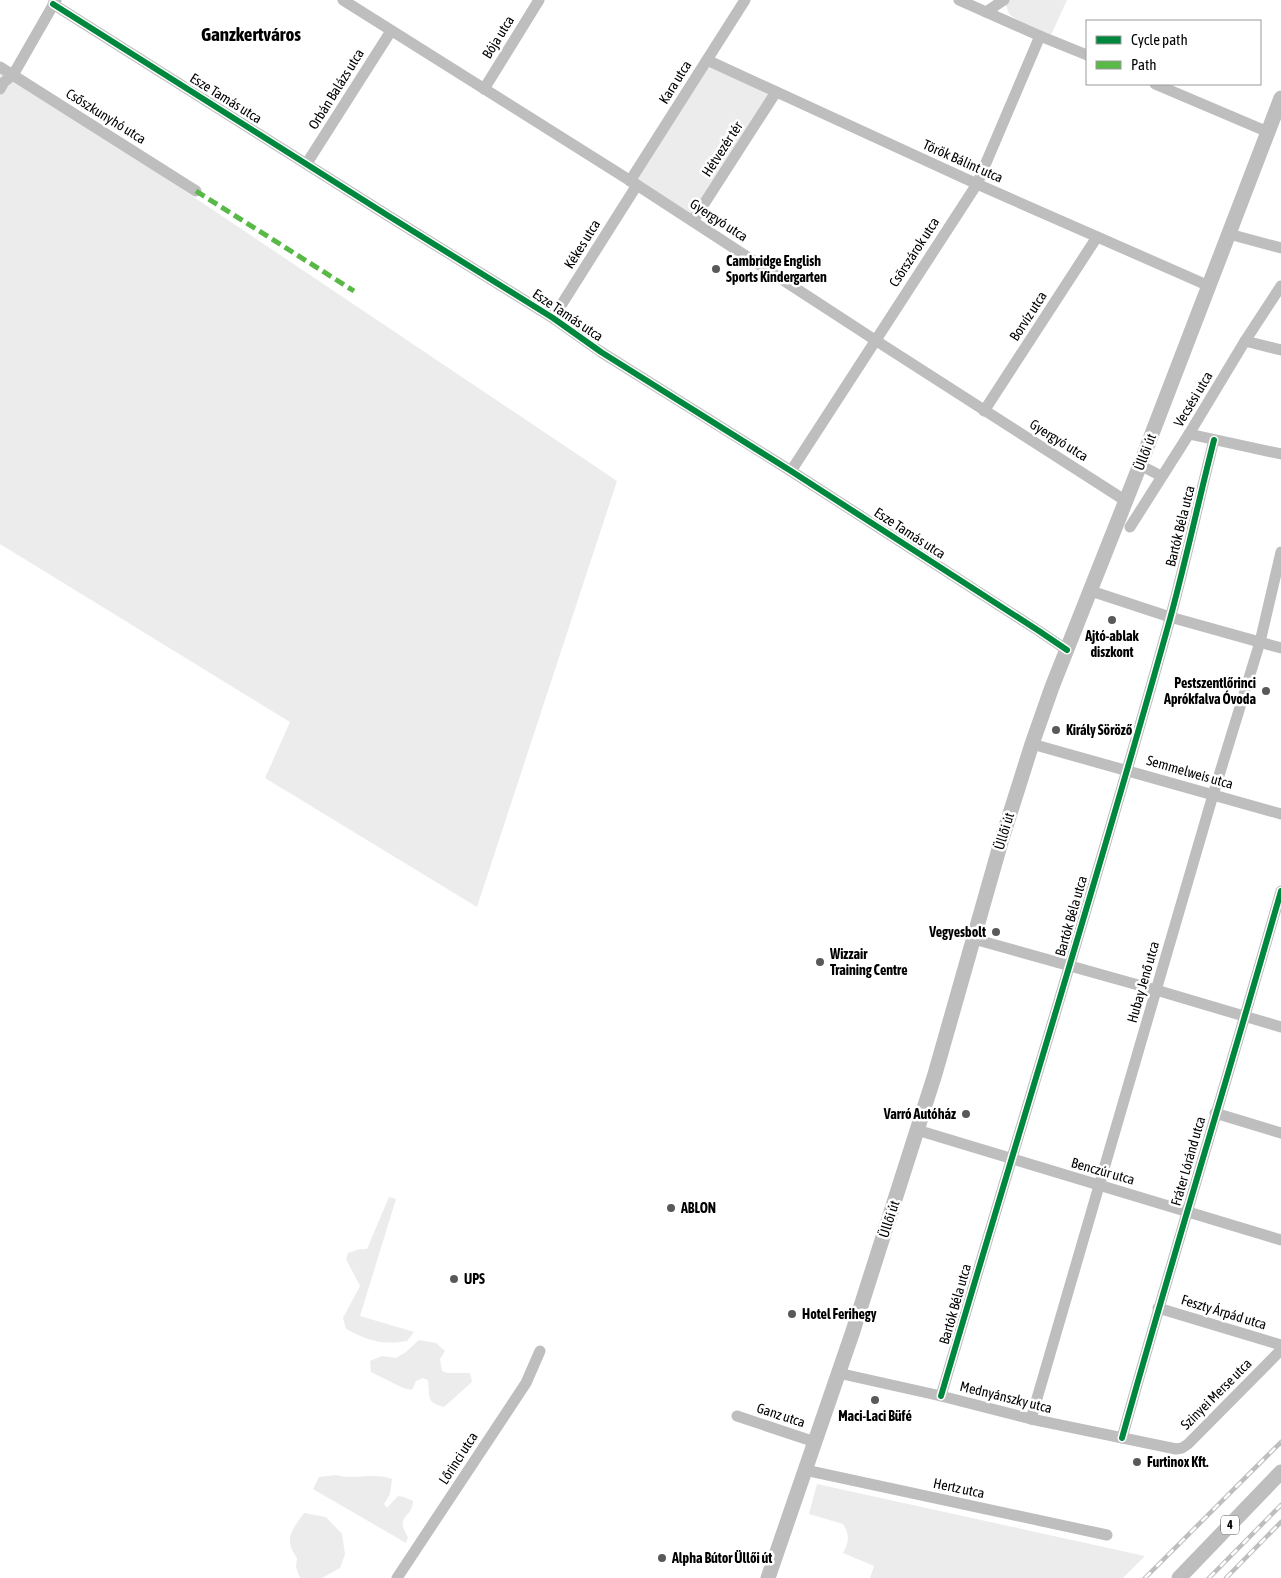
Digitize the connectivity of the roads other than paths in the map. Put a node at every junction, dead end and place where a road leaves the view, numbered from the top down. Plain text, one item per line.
1 (345, 0) edge
2 (539, 0) edge
3 (745, 0) edge
4 (959, 0) edge
5 (990, 0) edge
6 (1004, 0) edge
7 (54, 2) edge
8 (986, 12) junction
9 (390, 30) junction
10 (1040, 36) junction
11 (1086, 55) edge
12 (707, 60) junction
13 (0, 67) edge
14 (13, 75) junction
15 (1157, 85) edge
16 (484, 89) junction
17 (0, 90) edge
18 (776, 92) junction
19 (1281, 98) edge
20 (1268, 132) junction
21 (307, 163) junction
22 (634, 183) junction
23 (976, 184) junction
24 (196, 191) dead end
25 (693, 221) junction
26 (1229, 234) junction
27 (1097, 237) junction
28 (1281, 248) edge
29 (1209, 286) junction
30 (1281, 286) edge
31 (553, 318) junction
32 (875, 340) junction
33 (1245, 342) junction
34 (1281, 350) edge
35 (984, 411) junction
36 (1189, 434) junction
37 (1214, 440) junction
38 (1281, 454) edge
39 (1140, 465) junction
40 (791, 471) junction
41 (1161, 476) junction
42 (1126, 501) junction
43 (1130, 527) dead end
44 (1281, 552) edge
45 (1091, 591) junction
46 (1170, 617) junction
47 (1260, 642) junction
48 (1281, 648) edge
49 (1067, 650) junction
50 (1032, 744) junction
51 (1126, 770) junction
52 (1213, 795) junction
53 (1281, 814) edge
54 (1281, 891) edge
55 (974, 939) junction
56 (1069, 966) junction
57 (1156, 990) junction
58 (1245, 1017) junction
59 (1281, 1027) edge
60 (1215, 1113) junction
61 (917, 1130) junction
62 (1281, 1133) edge
63 (1010, 1159) junction
64 (1099, 1185) junction
65 (1187, 1211) junction
66 (1281, 1240) edge
67 (1158, 1308) junction
68 (1281, 1345) edge
69 (1281, 1350) edge
70 (540, 1351) dead end
71 (838, 1373) junction
72 (941, 1396) junction
73 (737, 1416) dead end
74 (1031, 1419) junction
75 (1122, 1438) junction
76 (814, 1442) junction
77 (1168, 1448) joint
78 (805, 1470) junction
79 (1281, 1472) edge
80 (1281, 1484) edge
81 (1107, 1535) dead end
82 (397, 1578) edge
83 (768, 1578) edge
84 (1179, 1578) edge
85 (1191, 1578) edge

1 - 9 street, Gyergyó utca
2 - 16 street, Bója utca
3 - 12 street, Kara utca
4 - 8 street
5 - 8 street
6 - 8 street
7 - 14 street
7 - 21 street, Esze Tamás utca
8 - 10 street
9 - 16 street, Gyergyó utca
9 - 21 street, Orbán Balázs utca
10 - 11 street
10 - 23 street, Csörszárok utca
12 - 18 street, Török Bálint utca
12 - 22 street, Kara utca
13 - 14 street, Csőszkunyhó utca
14 - 17 street
14 - 24 street, Csőszkunyhó utca
15 - 20 street
16 - 22 street, Gyergyó utca
18 - 23 street, Török Bálint utca
18 - 25 street, Hétvezér tér
19 - 20 main road, Üllői út
20 - 26 main road, Üllői út
21 - 31 street, Esze Tamás utca
22 - 25 street, Gyergyó utca
22 - 31 street, Kékes utca
23 - 27 street, Török Bálint utca
23 - 32 street, Csörszárok utca
25 - 32 street, Gyergyó utca
26 - 28 street
26 - 29 main road, Üllői út
27 - 29 street, Török Bálint utca
27 - 35 street, Borvíz utca
29 - 39 main road, Üllői út
30 - 33 street, Vecsési utca
31 - 40 street, Esze Tamás utca
32 - 35 street, Gyergyó utca
32 - 40 street, Csörszárok utca
33 - 34 street
33 - 36 street, Vecsési utca
35 - 42 street, Gyergyó utca
36 - 37 street
36 - 41 street, Vecsési utca
37 - 38 street
37 - 46 street, Bartók Béla utca
39 - 41 street
39 - 42 main road, Üllői út
40 - 49 street, Esze Tamás utca
41 - 43 street, Vecsési utca
42 - 45 main road, Üllői út
44 - 47 street, Hubay Jenő utca
45 - 46 street
45 - 49 main road, Üllői út
46 - 47 street
46 - 51 street, Bartók Béla utca
47 - 48 street
47 - 52 street, Hubay Jenő utca
49 - 50 main road, Üllői út
50 - 51 street, Semmelweis utca
50 - 55 main road, Üllői út
51 - 52 street, Semmelweis utca
51 - 56 street, Bartók Béla utca
52 - 53 street, Semmelweis utca
52 - 57 street, Hubay Jenő utca
54 - 58 street, Fráter Lóránd utca
55 - 56 street
55 - 61 main road, Üllői út
56 - 57 street
56 - 63 street, Bartók Béla utca
57 - 58 street
57 - 64 street, Hubay Jenő utca
58 - 59 street
58 - 60 street, Fráter Lóránd utca
60 - 62 street
60 - 65 street, Fráter Lóránd utca
61 - 63 street, Benczúr utca
61 - 71 main road, Üllői út
63 - 64 street, Benczúr utca
63 - 72 street, Bartók Béla utca
64 - 65 street, Benczúr utca
64 - 74 street, Hubay Jenő utca
65 - 66 street, Benczúr utca
65 - 67 street, Fráter Lóránd utca
67 - 68 street, Feszty Árpád utca
67 - 75 street, Fráter Lóránd utca
69 - 77 street, Szinyei Merse utca
70 - 82 street, Lőrinci utca
71 - 72 street, Mednyánszky utca
71 - 76 main road, Üllői út
72 - 74 street, Mednyánszky utca
73 - 76 street, Ganz utca
74 - 75 street, Mednyánszky utca
75 - 77 street, Mednyánszky utca
76 - 78 main road, Üllői út
78 - 81 street, Hertz utca
78 - 83 main road, Üllői út
79 - 84 main road, 4
80 - 85 main road, 4

